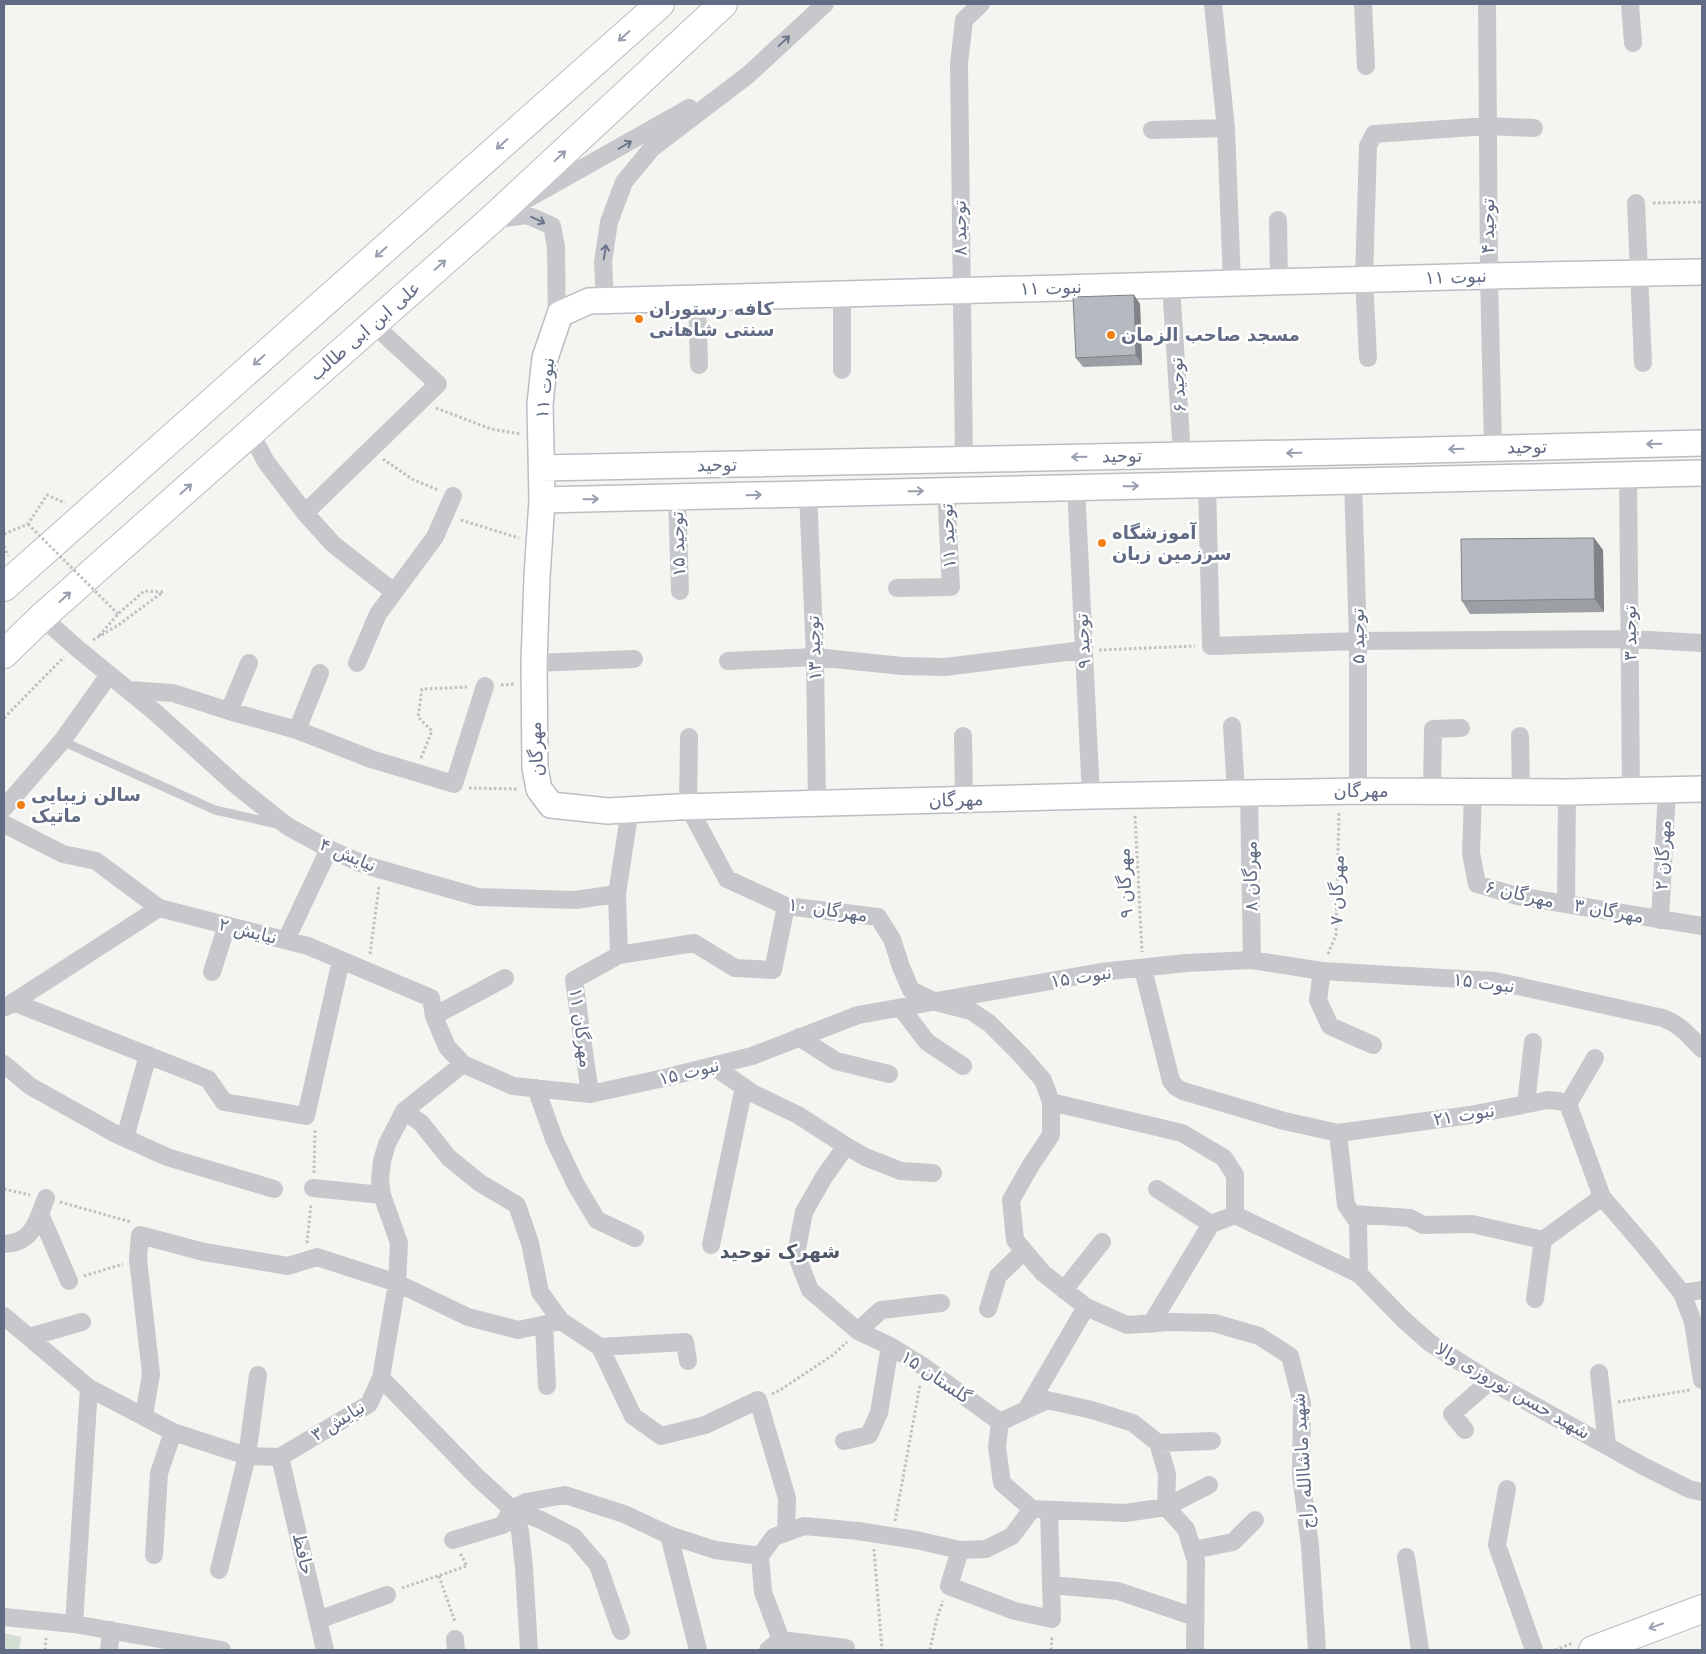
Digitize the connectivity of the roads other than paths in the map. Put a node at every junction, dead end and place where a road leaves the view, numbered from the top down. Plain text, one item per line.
1 (660, 4) edge
2 (723, 4) edge
3 (824, 4) edge
4 (981, 4) edge
5 (1213, 4) edge
6 (1363, 4) edge
7 (1487, 4) edge
8 (1630, 4) edge
9 (1633, 43) dead end
10 (1366, 66) dead end
11 (748, 74) junction
12 (1488, 126) junction
13 (1226, 128) junction
14 (1534, 128) dead end
15 (1152, 130) dead end
16 (1636, 203) road end
17 (491, 220) junction
18 (1278, 220) dead end
19 (1702, 272) edge
20 (1638, 273) junction
21 (1489, 276) junction
22 (1364, 279) junction
23 (1279, 282) junction
24 (1232, 283) junction
25 (1171, 284) junction
26 (961, 290) junction
27 (842, 294) junction
28 (697, 298) junction
29 (605, 300) junction
30 (373, 324) junction
31 (557, 324) junction
32 (1368, 358) dead end
33 (1643, 363) dead end
34 (700, 365) dead end
35 (842, 370) dead end
36 (250, 432) junction
37 (1702, 443) edge
38 (1492, 447) junction
39 (1389, 451) junction
40 (1182, 454) junction
41 (964, 459) junction
42 (542, 468) junction
43 (1702, 473) edge
44 (1628, 475) junction
45 (1353, 480) junction
46 (1389, 480) junction
47 (1207, 484) junction
48 (1076, 487) junction
49 (946, 490) junction
50 (808, 493) junction
51 (453, 496) road end
52 (677, 497) junction
53 (542, 500) junction
54 (305, 513) junction
55 (4, 587) edge
56 (897, 588) dead end
57 (680, 591) dead end
58 (394, 592) junction
59 (42, 617) junction
60 (1630, 638) junction
61 (1358, 641) junction
62 (1702, 643) edge
63 (1083, 650) junction
64 (4, 654) edge
65 (815, 657) junction
66 (634, 659) dead end
67 (728, 661) dead end
68 (249, 663) dead end
69 (357, 663) dead end
70 (320, 673) dead end
71 (534, 673) junction
72 (109, 675) junction
73 (484, 686) road end
74 (129, 690) junction
75 (229, 711) junction
76 (1232, 726) dead end
77 (1461, 728) dead end
78 (297, 730) junction
79 (689, 736) dead end
80 (963, 736) dead end
81 (1520, 736) dead end
82 (62, 741) junction
83 (1702, 789) edge
84 (1667, 790) junction
85 (1349, 791) junction
86 (1631, 791) junction
87 (1432, 792) junction
88 (1473, 792) junction
89 (1520, 792) junction
90 (1567, 792) junction
91 (1243, 793) junction
92 (1090, 796) junction
93 (964, 799) junction
94 (817, 804) junction
95 (688, 806) junction
96 (4, 808) edge
97 (630, 809) junction
98 (4, 824) edge
99 (287, 826) junction
100 (329, 849) junction
101 (617, 894) junction
102 (1566, 904) junction
103 (786, 906) junction
104 (159, 908) junction
105 (1660, 920) junction
106 (227, 925) junction
107 (1702, 926) edge
108 (286, 940) junction
109 (619, 955) junction
110 (341, 960) junction
111 (1252, 960) junction
112 (1143, 969) junction
113 (1322, 971) junction
114 (212, 972) dead end
115 (505, 978) dead end
116 (936, 1002) junction
117 (8, 1005) edge
118 (901, 1008) junction
119 (434, 1016) junction
120 (799, 1038) junction
121 (1533, 1042) dead end
122 (1373, 1045) dead end
123 (1702, 1048) edge
124 (148, 1055) junction
125 (1596, 1058) dead end
126 (4, 1064) edge
127 (463, 1064) junction
128 (713, 1066) junction
129 (963, 1066) dead end
130 (889, 1074) dead end
131 (744, 1087) junction
132 (536, 1088) junction
133 (590, 1094) junction
134 (1051, 1102) junction
135 (1526, 1104) junction
136 (1568, 1104) junction
137 (404, 1111) junction
138 (1338, 1133) junction
139 (125, 1138) junction
140 (846, 1146) junction
141 (933, 1173) dead end
142 (313, 1188) dead end
143 (274, 1189) dead end
144 (1158, 1189) dead end
145 (382, 1195) junction
146 (1602, 1197) junction
147 (1353, 1214) junction
148 (1235, 1215) junction
149 (1211, 1224) junction
150 (635, 1238) dead end
151 (1543, 1240) junction
152 (1102, 1242) dead end
153 (4, 1244) edge
154 (711, 1245) dead end
155 (1024, 1251) junction
156 (1359, 1274) junction
157 (69, 1281) road end
158 (397, 1283) junction
159 (1064, 1290) junction
160 (1702, 1290) edge
161 (1682, 1293) junction
162 (1535, 1299) dead end
163 (941, 1303) dead end
164 (1086, 1307) junction
165 (988, 1309) dead end
166 (4, 1316) edge
167 (82, 1322) dead end
168 (553, 1323) junction
169 (1150, 1324) junction
170 (858, 1331) junction
171 (29, 1338) junction
172 (890, 1346) junction
173 (600, 1347) junction
174 (688, 1361) dead end
175 (1599, 1373) dead end
176 (258, 1375) dead end
177 (381, 1378) junction
178 (1490, 1381) junction
179 (1698, 1385) edge
180 (547, 1386) dead end
181 (89, 1388) junction
182 (1026, 1410) junction
183 (144, 1416) junction
184 (1000, 1422) junction
185 (1465, 1430) dead end
186 (173, 1432) junction
187 (844, 1441) dead end
188 (1212, 1441) dead end
189 (1158, 1443) junction
190 (1607, 1445) junction
191 (247, 1456) junction
192 (280, 1457) junction
193 (1208, 1485) dead end
194 (1507, 1489) dead end
195 (1702, 1492) edge
196 (1166, 1507) junction
197 (512, 1509) junction
198 (1041, 1509) junction
199 (1255, 1520) dead end
200 (786, 1533) junction
201 (669, 1535) junction
202 (453, 1540) road end
203 (960, 1550) junction
204 (1193, 1550) junction
205 (154, 1555) dead end
206 (760, 1556) junction
207 (1406, 1557) dead end
208 (219, 1570) dead end
209 (1051, 1586) junction
210 (394, 1592) road end
211 (1702, 1609) edge
212 (4, 1617) edge
213 (1195, 1617) junction
214 (318, 1620) junction
215 (74, 1624) junction
216 (111, 1630) junction
217 (621, 1631) dead end
218 (774, 1645) edge
219 (109, 1650) edge
220 (222, 1650) edge
221 (325, 1650) edge
222 (529, 1650) edge
223 (698, 1650) edge
224 (846, 1650) edge
225 (1195, 1650) edge
226 (1317, 1650) edge
227 (1420, 1650) edge
228 (1534, 1650) edge
229 (1592, 1650) edge

1 -> 55 main road
17 -> 2 main road, علی ابن ابی طالب
11 -> 3 street
4 - 26 street, توحید ۸
5 - 13 street
6 - 10 street
7 - 12 street, توحید ۴
8 - 9 street
17 -> 11 street
29 -> 11 street
12 - 14 street
12 - 21 street, توحید ۴
12 - 22 street
13 - 15 street
13 - 24 street
16 - 20 street
30 -> 17 main road, علی ابن ابی طالب
17 -> 31 street
18 - 23 street
19 - 20 street, نبوت ۱۱
20 - 21 street, نبوت ۱۱
20 - 33 street
21 - 22 street, نبوت ۱۱
21 - 38 street, توحید ۴
22 - 23 street, نبوت ۱۱
22 - 32 street
23 - 24 street, نبوت ۱۱
24 - 25 street, نبوت ۱۱
25 - 26 street, نبوت ۱۱
25 - 40 street, توحید ۶
26 - 27 street, نبوت ۱۱
26 - 41 street, توحید ۸
27 - 28 street, نبوت ۱۱
27 - 35 street
28 - 29 street, نبوت ۱۱
28 - 34 street
29 - 31 street, نبوت ۱۱
30 - 36 main road, علی ابن ابی طالب
30 - 54 street
31 - 42 street, نبوت ۱۱
36 - 54 street
59 -> 36 main road, علی ابن ابی طالب
37 -> 38 street, توحید
38 -> 39 street, توحید
39 -> 40 street, توحید
39 - 46 street
40 -> 41 street, توحید
41 - 42 street, توحید
42 - 53 street, مهرگان
43 - 44 street, توحید
44 - 46 street, توحید
44 - 60 street, توحید ۳
45 - 46 street, توحید
45 - 47 street, توحید
45 - 61 street, توحید ۵
48 -> 47 street, توحید
47 - 61 street
48 - 49 street, توحید
48 - 63 street, توحید ۹
50 -> 49 street, توحید
49 - 56 street, توحید ۱۱
52 -> 50 street, توحید
50 - 65 street, توحید ۱۳
51 - 58 street
53 -> 52 street, توحید
52 - 57 street, توحید ۱۵
53 - 71 street, مهرگان
54 - 58 street
58 - 69 street
59 - 64 main road, علی ابن ابی طالب
59 - 72 street, نیایش ۴
60 - 61 street
60 - 62 street
60 - 86 street, توحید ۳
61 - 85 street, توحید ۵
63 - 65 street
63 - 92 street, توحید ۹
65 - 67 street
65 - 94 street, توحید ۱۳
66 - 71 street
68 - 75 street
70 - 78 street
71 - 97 street, مهرگان
72 - 74 street, نیایش ۴
72 - 82 street
73 - 78 street
74 - 75 street
74 - 99 street, نیایش ۴
75 - 78 street
76 - 91 street, مهرگان ۸
77 - 87 street
79 - 95 street
80 - 93 street
81 - 89 street
82 - 96 street
82 - 99 lane
83 - 84 street, مهرگان
84 - 86 street, مهرگان
84 - 105 street, مهرگان ۲
85 - 87 street, مهرگان
85 - 91 street, مهرگان
86 - 90 street, مهرگان
87 - 88 street, مهرگان
88 - 89 street, مهرگان
88 - 102 street, مهرگان ۶
89 - 90 street, مهرگان
90 - 102 street, مهرگان ۳
91 - 92 street, مهرگان
91 - 111 street, مهرگان ۸
92 - 93 street, مهرگان
93 - 94 street, مهرگان
94 - 95 street, مهرگان
95 - 97 street, مهرگان
95 - 103 street, مهرگان ۱۰
97 - 101 street
98 - 104 street, نیایش ۲
99 - 100 street, نیایش ۴
100 - 101 street, نیایش ۴
100 - 108 street
101 - 109 street
102 - 105 street, مهرگان ۳
103 - 109 street
103 - 116 street, مهرگان ۱۰
104 - 106 street, نیایش ۲
104 - 117 street
105 - 107 street, مهرگان ۳
106 - 108 street, نیایش ۲
106 - 114 street
108 - 110 street, نیایش ۲
109 - 133 street, مهرگان ۱۱
110 - 119 street, نیایش ۲
110 - 124 street
111 - 112 street, نبوت ۱۵
111 - 113 street, نبوت ۱۵
112 - 116 street, نبوت ۱۵
112 - 138 street, نبوت ۲۱
113 - 122 street
113 - 123 street, نبوت ۱۵
115 - 119 street
116 - 118 street, نبوت ۱۵
116 - 134 street, شهید ماشاالله راج
117 - 124 street
118 - 120 street, نبوت ۱۵
118 - 129 street
119 - 127 street, نیایش ۲
120 - 128 street, نبوت ۱۵
120 - 130 street
121 - 135 street
124 - 139 street
125 - 136 street
126 - 139 street
127 - 132 street, نبوت ۱۵
127 - 137 street, نیایش ۳
128 - 131 street
128 - 133 street, نبوت ۱۵
131 - 140 street
131 - 154 street
132 - 133 street, نبوت ۱۵
132 - 150 street
134 - 148 street
134 - 155 street, شهید ماشاالله راج
135 - 136 street, نبوت ۲۱
135 - 138 street, نبوت ۲۱
136 - 146 street
137 - 145 street, نیایش ۳
137 - 168 street
138 - 147 street
139 - 143 street
140 - 141 street
140 - 170 street, گلستان ۱۵
142 - 145 street
144 - 149 street
145 - 158 street, نیایش ۳
146 - 151 street
146 - 161 street
147 - 151 street
147 - 156 street
148 - 149 street
148 - 156 street, شهید حسن نوروزی والا
149 - 169 street
151 - 162 street
152 - 159 street
153 - 157 street
155 - 159 street, شهید ماشاالله راج
155 - 165 street
156 - 178 street, شهید حسن نوروزی والا
158 - 168 street
158 - 177 street, نیایش ۳
158 - 183 street
159 - 164 street, شهید ماشاالله راج
160 - 161 street
161 - 179 street
163 - 170 street
164 - 169 street, شهید ماشاالله راج
164 - 182 street
166 - 171 street
167 - 171 street
168 - 173 street
168 - 180 street
169 - 226 street, شهید ماشاالله راج
170 - 172 street, گلستان ۱۵
171 - 181 street
172 - 184 street, گلستان ۱۵
172 - 187 street
173 - 174 street
173 - 200 street
175 - 190 street
176 - 191 street
177 - 192 street, نیایش ۳
177 - 197 street
178 - 185 street
178 - 190 street, شهید حسن نوروزی والا
181 - 183 street
181 - 215 street
182 - 184 street
182 - 189 street
183 - 186 street
184 - 198 street
186 - 191 street
186 - 205 street
188 - 189 street
189 - 196 street
190 - 195 street, شهید حسن نوروزی والا
191 - 192 street
191 - 208 street
192 - 214 street, حافظ
193 - 196 street
194 - 228 street
196 - 198 street
196 - 204 street
197 - 201 street
197 - 202 street
197 - 217 street
197 - 222 street
198 - 203 street
198 - 209 street
199 - 204 street
200 - 203 street
200 - 206 street
201 - 206 street
201 - 223 street
203 - 209 street
204 - 213 street
206 - 218 street
207 - 227 street
209 - 213 street
210 - 214 street
211 -> 229 main road
212 - 215 street
213 - 225 street
214 - 221 street, حافظ
215 - 216 street
216 - 219 street
216 - 220 street
218 - 224 street

